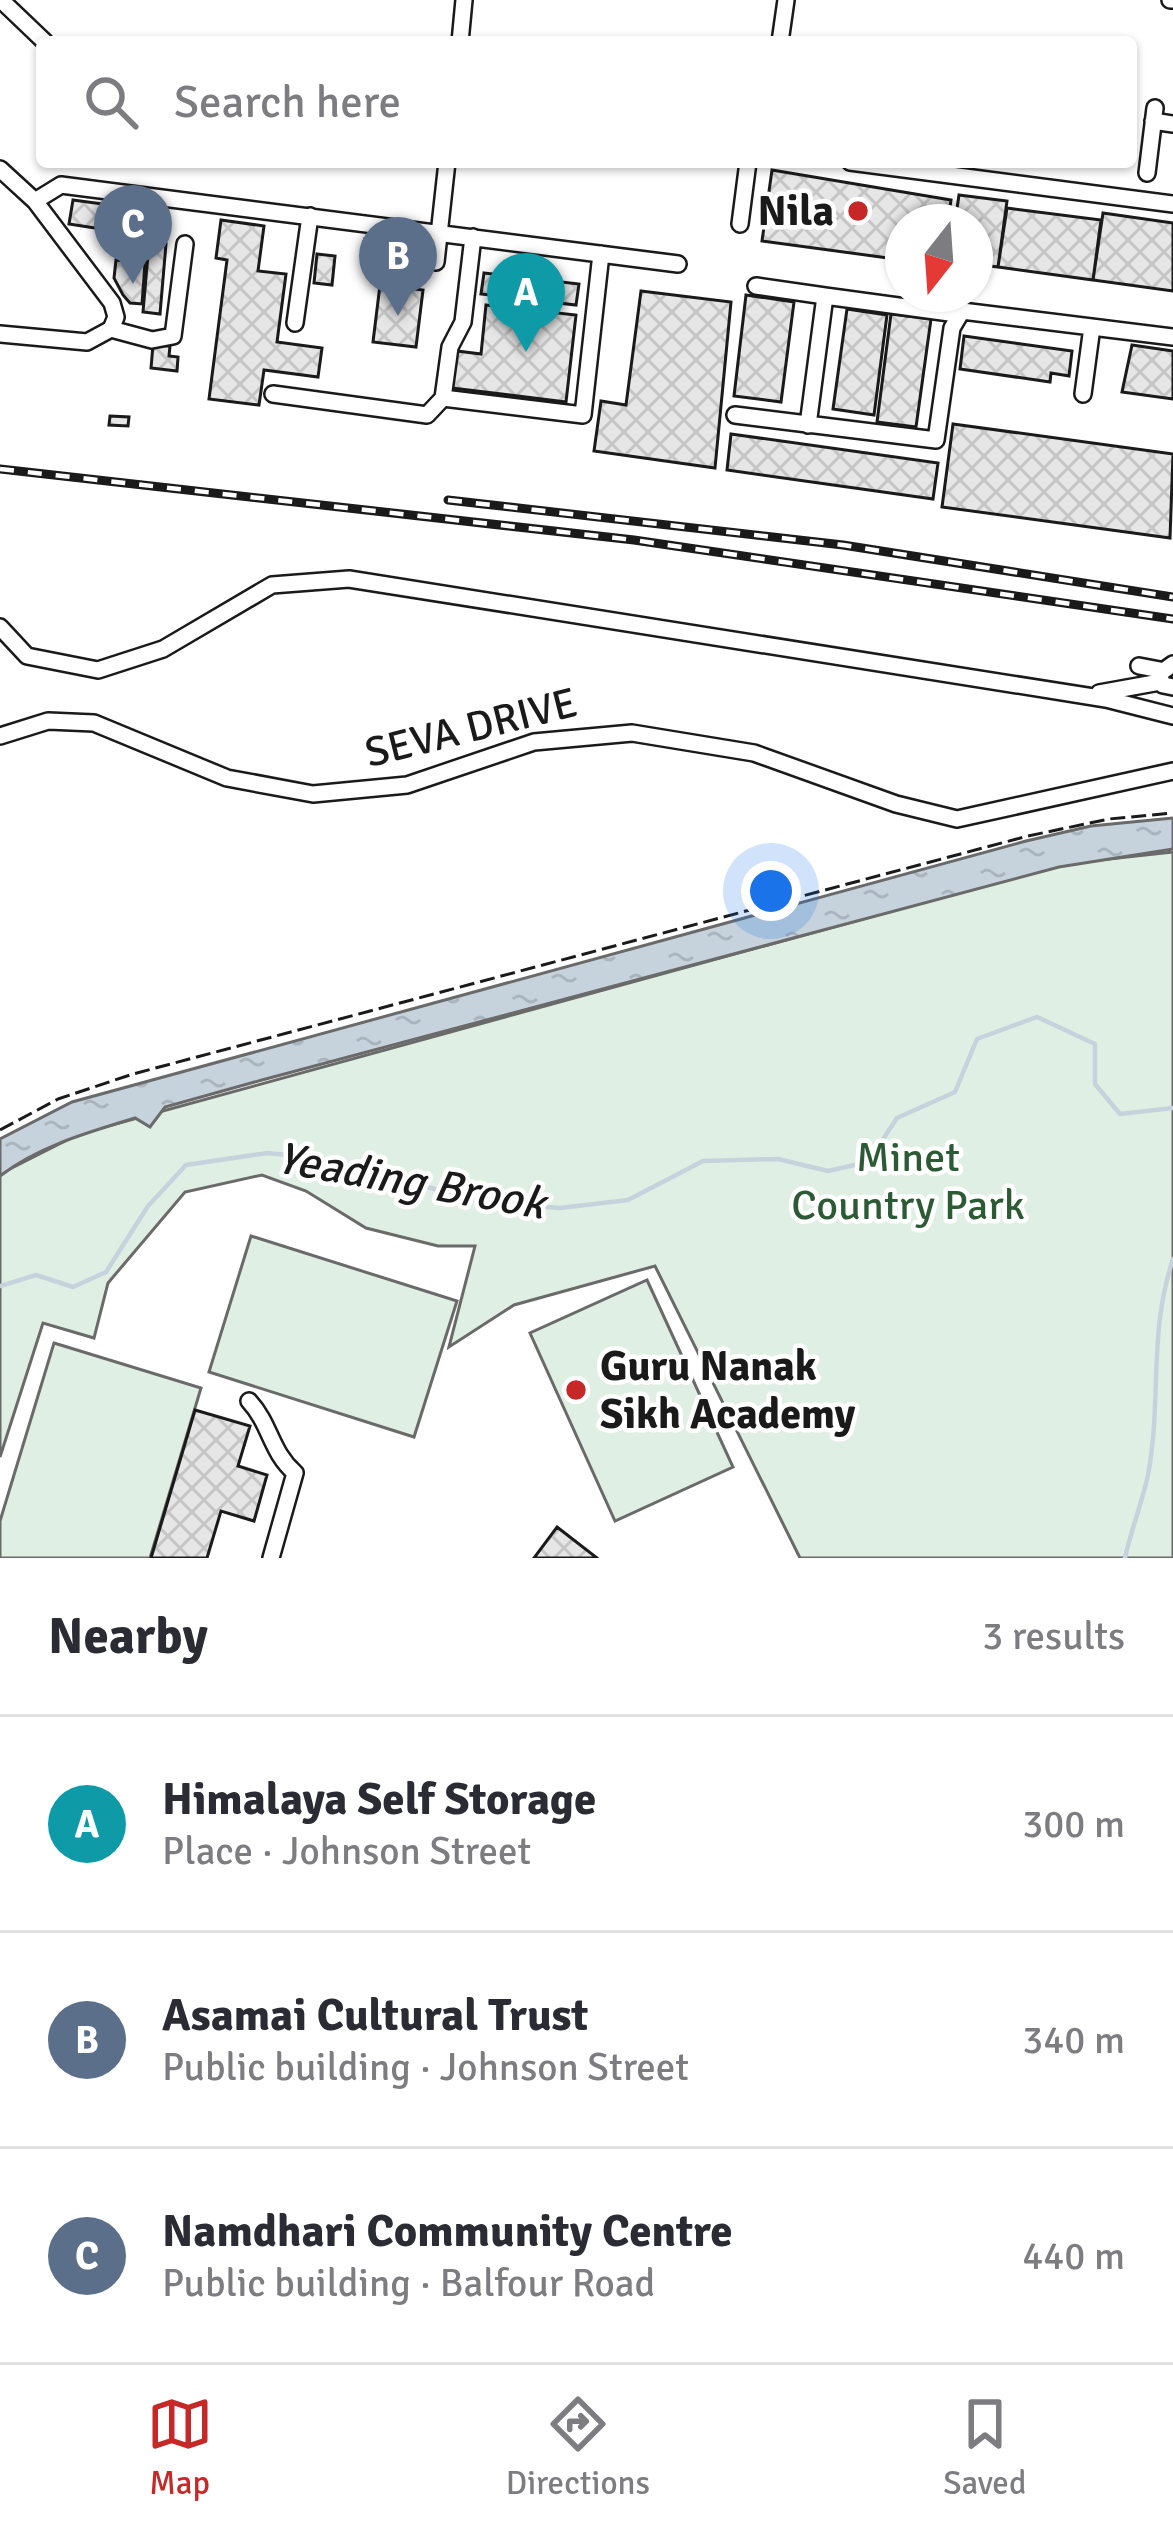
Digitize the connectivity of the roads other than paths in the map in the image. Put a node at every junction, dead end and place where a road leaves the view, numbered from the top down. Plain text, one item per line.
1 (1, 0) edge
2 (464, 0) edge
3 (786, 0) edge
4 (39, 36) edge
5 (461, 36) edge
6 (781, 36) edge
7 (1173, 124) edge
8 (446, 168) edge
9 (747, 168) edge
10 (896, 168) edge
11 (0, 169) edge
12 (1147, 173) dead end
13 (35, 201) junction
14 (1173, 204) edge
15 (310, 216) junction
16 (740, 224) dead end
17 (440, 232) junction
18 (472, 237) junction
19 (185, 244) dead end
20 (601, 254) junction
21 (436, 262) dead end
22 (678, 264) dead end
23 (756, 286) dead end
24 (824, 296) junction
25 (957, 314) junction
26 (295, 323) dead end
27 (1092, 326) junction
28 (111, 329) junction
29 (0, 334) edge
30 (1173, 337) edge
31 (272, 394) dead end
32 (1082, 394) dead end
33 (443, 398) junction
34 (735, 415) dead end
35 (808, 424) junction
36 (0, 627) edge
37 (1139, 666) dead end
38 (1167, 676) edge
39 (1087, 697) junction
40 (1173, 716) edge
41 (0, 736) edge
42 (1173, 771) edge
43 (249, 1401) dead end
44 (271, 1558) edge

1 - 4 street
2 - 5 street
3 - 6 street
7 - 12 street
8 - 17 street
9 - 16 street
10 - 14 street
11 - 13 street
13 - 15 street
13 - 28 street
15 - 17 street
15 - 26 street
17 - 18 street
17 - 21 street
18 - 20 street
18 - 33 street
19 - 28 street
20 - 22 street
20 - 33 street
23 - 24 street
24 - 25 street
24 - 35 street
25 - 27 street
25 - 35 street
27 - 30 street
27 - 32 street
28 - 29 street
31 - 33 street
34 - 35 street
36 - 39 street
37 - 38 street
38 - 39 street
39 - 40 street
41 - 42 street, SEVA DRIVE
43 - 44 street

